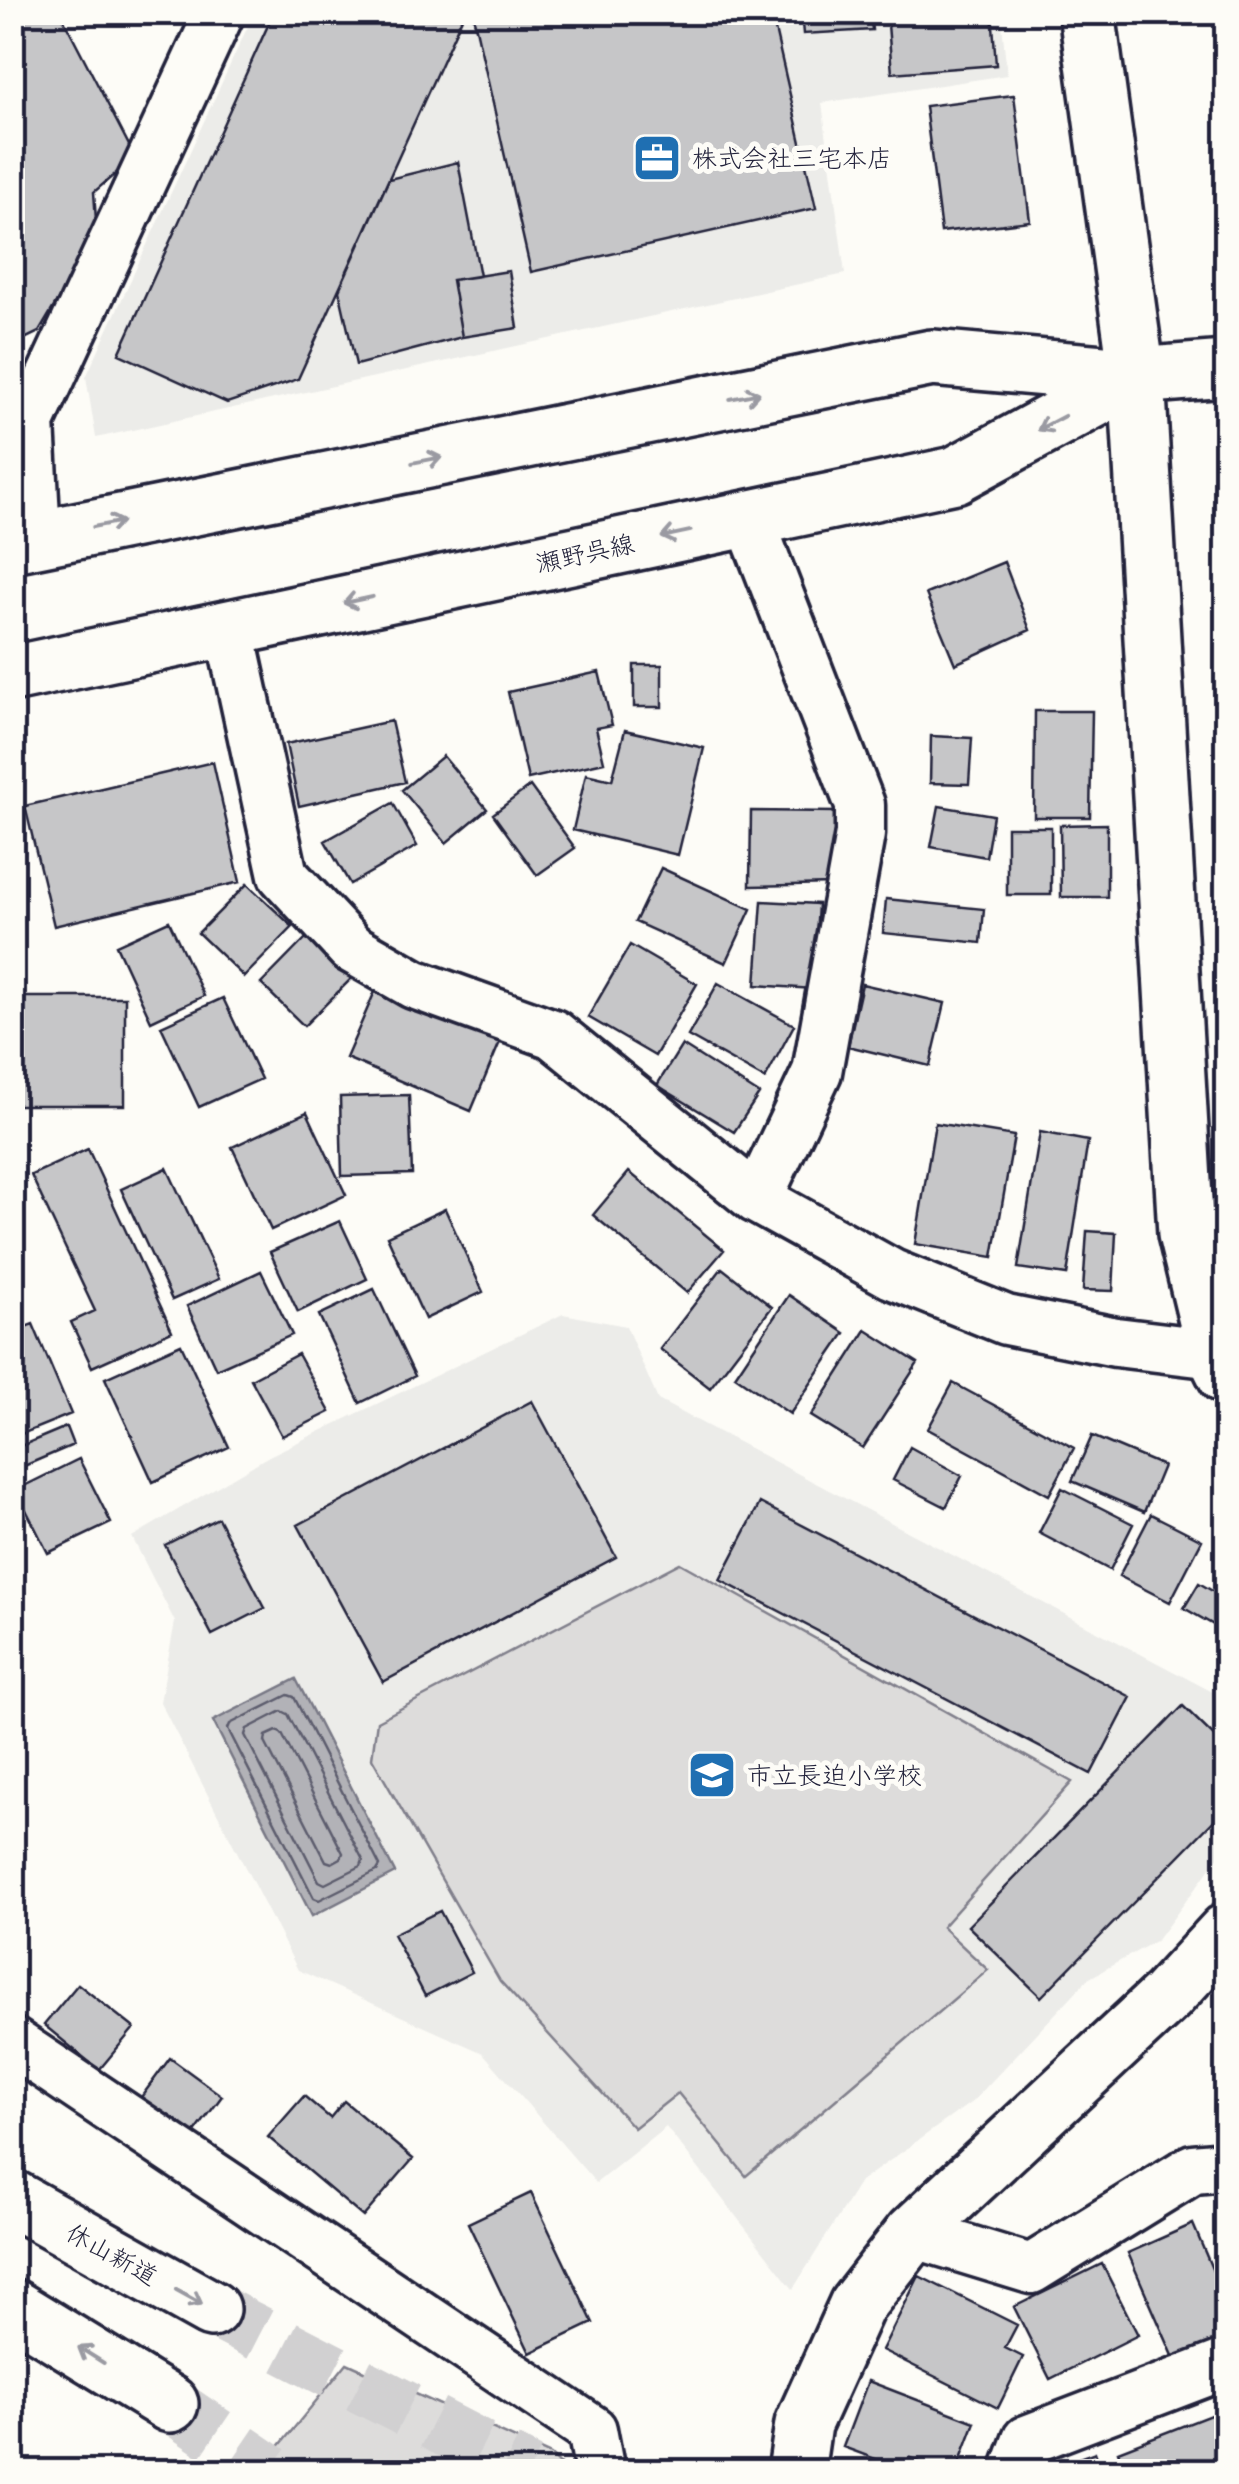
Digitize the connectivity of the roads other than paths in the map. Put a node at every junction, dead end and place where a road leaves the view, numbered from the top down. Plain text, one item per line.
1 (220, 12) edge
2 (1087, 12) edge
3 (1226, 369) edge
4 (1137, 376) junction
5 (749, 518) junction
6 (24, 541) edge
7 (229, 628) junction
8 (12, 674) edge
9 (757, 1199) junction
10 (1221, 1365) edge
11 (1226, 1932) edge
12 (12, 2042) edge
13 (1226, 2166) edge
14 (12, 2198) edge
15 (913, 2232) junction
16 (12, 2307) edge
17 (211, 2310) tunnel mouth
18 (1226, 2364) edge
19 (170, 2404) tunnel mouth
20 (600, 2472) edge
21 (796, 2472) edge
22 (1015, 2472) edge

1 - 6 street
2 - 4 main road
3 - 4 main road, 瀬野呉線
4 -> 5 main road, 瀬野呉線
6 -> 4 main road, 瀬野呉線
4 - 10 main road
5 -> 7 main road, 瀬野呉線
5 - 9 street
7 - 8 main road, 瀬野呉線
7 - 9 street
9 - 10 street
11 - 15 main road
12 - 20 street
13 - 15 street
14 -> 17 main road, 休山新道
15 - 21 main road
19 -> 16 main road
18 - 22 street

